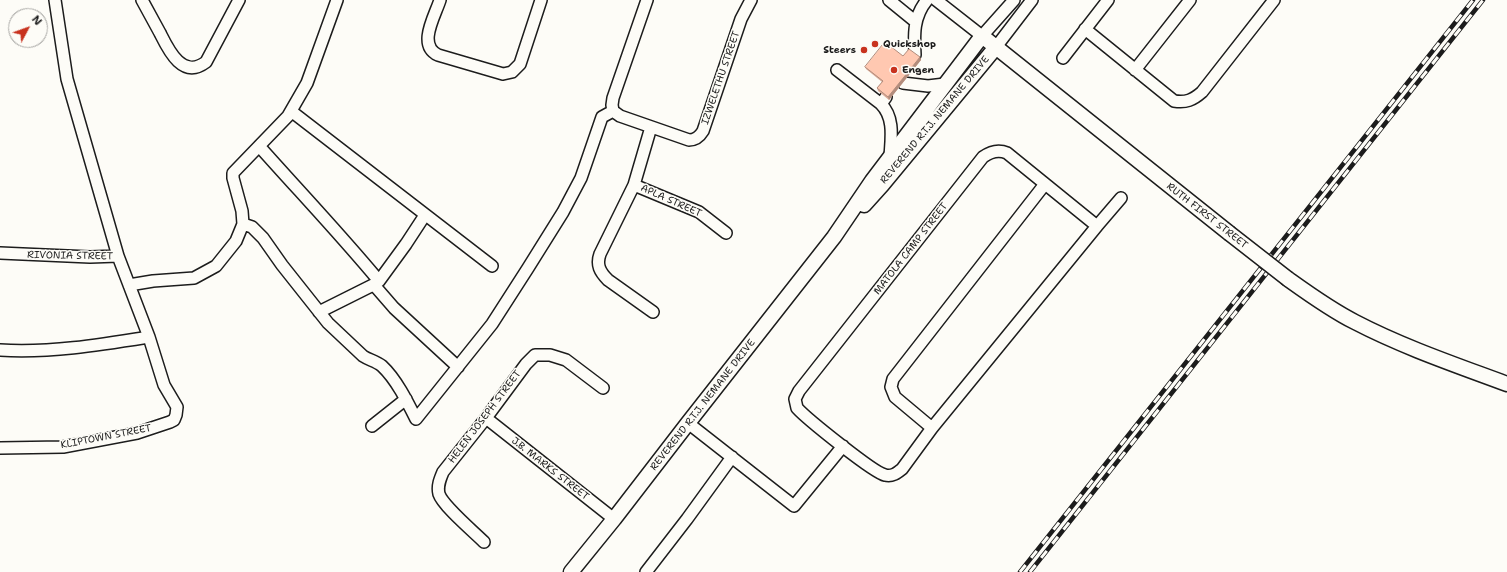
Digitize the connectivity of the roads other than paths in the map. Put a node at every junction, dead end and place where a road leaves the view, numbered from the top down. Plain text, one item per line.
1 (56, 0) edge
2 (142, 0) edge
3 (239, 0) edge
4 (337, 0) edge
5 (440, 0) edge
6 (541, 0) edge
7 (647, 0) edge
8 (751, 0) edge
9 (889, 0) edge
10 (927, 0) edge
11 (936, 0) edge
12 (1014, 0) edge
13 (1032, 0) edge
14 (1108, 0) edge
15 (1190, 0) edge
16 (1274, 0) edge
17 (916, 22) junction
18 (1085, 29) junction
19 (982, 36) junction
20 (996, 47) junction
21 (915, 55) edge
22 (1064, 58) dead end
23 (837, 70) dead end
24 (1135, 70) junction
25 (903, 83) edge
26 (945, 84) junction
27 (613, 110) junction
28 (291, 111) junction
29 (651, 127) junction
30 (259, 146) junction
31 (890, 157) junction
32 (1044, 184) junction
33 (634, 185) junction
34 (1121, 198) dead end
35 (425, 215) junction
36 (243, 224) junction
37 (1097, 226) junction
38 (726, 233) dead end
39 (834, 236) junction
40 (0, 253) edge
41 (118, 256) junction
42 (492, 266) dead end
43 (376, 283) junction
44 (129, 285) junction
45 (319, 312) junction
46 (653, 312) dead end
47 (149, 337) junction
48 (0, 350) edge
49 (458, 367) junction
50 (1507, 384) edge
51 (603, 388) dead end
52 (406, 399) junction
53 (177, 407) joint
54 (486, 418) junction
55 (688, 423) junction
56 (372, 426) dead end
57 (932, 428) junction
58 (843, 446) junction
59 (0, 448) edge
60 (732, 457) junction
61 (614, 519) junction
62 (484, 542) dead end
63 (571, 572) edge
64 (646, 572) edge

1 - 41 street
2 - 3 street
4 - 28 street
5 - 6 street
7 - 27 street
8 - 29 street, IZWELETHU STREET
9 - 17 street
10 - 17 street
11 - 19 street, RUTH FIRST STREET
12 - 19 street, REVEREND R.T.J. NEMANE DRIVE
13 - 20 street, REVEREND R.T.J. NEMANE DRIVE
14 - 18 street
15 - 24 street
16 - 24 street
17 - 21 street
18 - 22 street
18 - 24 street
19 - 20 main road, RUTH FIRST STREET
19 - 26 main road, REVEREND R.T.J. NEMANE DRIVE
20 - 39 main road, REVEREND R.T.J. NEMANE DRIVE
20 - 50 main road, RUTH FIRST STREET, bridge
23 - 31 street
25 - 26 street
26 - 31 main road, REVEREND R.T.J. NEMANE DRIVE
27 - 29 street, IZWELETHU STREET
27 - 49 street
28 - 30 street
28 - 35 street
29 - 33 street
30 - 36 street
30 - 43 street
31 - 39 main road, REVEREND R.T.J. NEMANE DRIVE
32 - 37 street, MATOLA CAMP STREET
32 - 57 street
32 - 58 street, MATOLA CAMP STREET
33 - 38 street, APLA STREET
33 - 46 street
34 - 37 street, MATOLA CAMP STREET
35 - 42 street
35 - 43 street
36 - 44 street
36 - 45 street
37 - 57 street, MATOLA CAMP STREET
39 - 55 main road, REVEREND R.T.J. NEMANE DRIVE
40 - 41 street, RIVONIA STREET
41 - 44 street, RIVONIA STREET
43 - 45 street
43 - 49 street
44 - 47 street, RIVONIA STREET
45 - 52 street
47 - 48 street
47 - 53 street, RIVONIA STREET
49 - 52 street
51 - 54 street, HELEN JOSEPH STREET
52 - 56 street
53 - 59 street, KLIPTOWN STREET
54 - 61 street, J.B. MARKS STREET
54 - 62 street, HELEN JOSEPH STREET
55 - 60 street
55 - 61 main road, REVEREND R.T.J. NEMANE DRIVE
57 - 58 street, MATOLA CAMP STREET
58 - 60 street
60 - 64 street
61 - 63 main road, REVEREND R.T.J. NEMANE DRIVE

